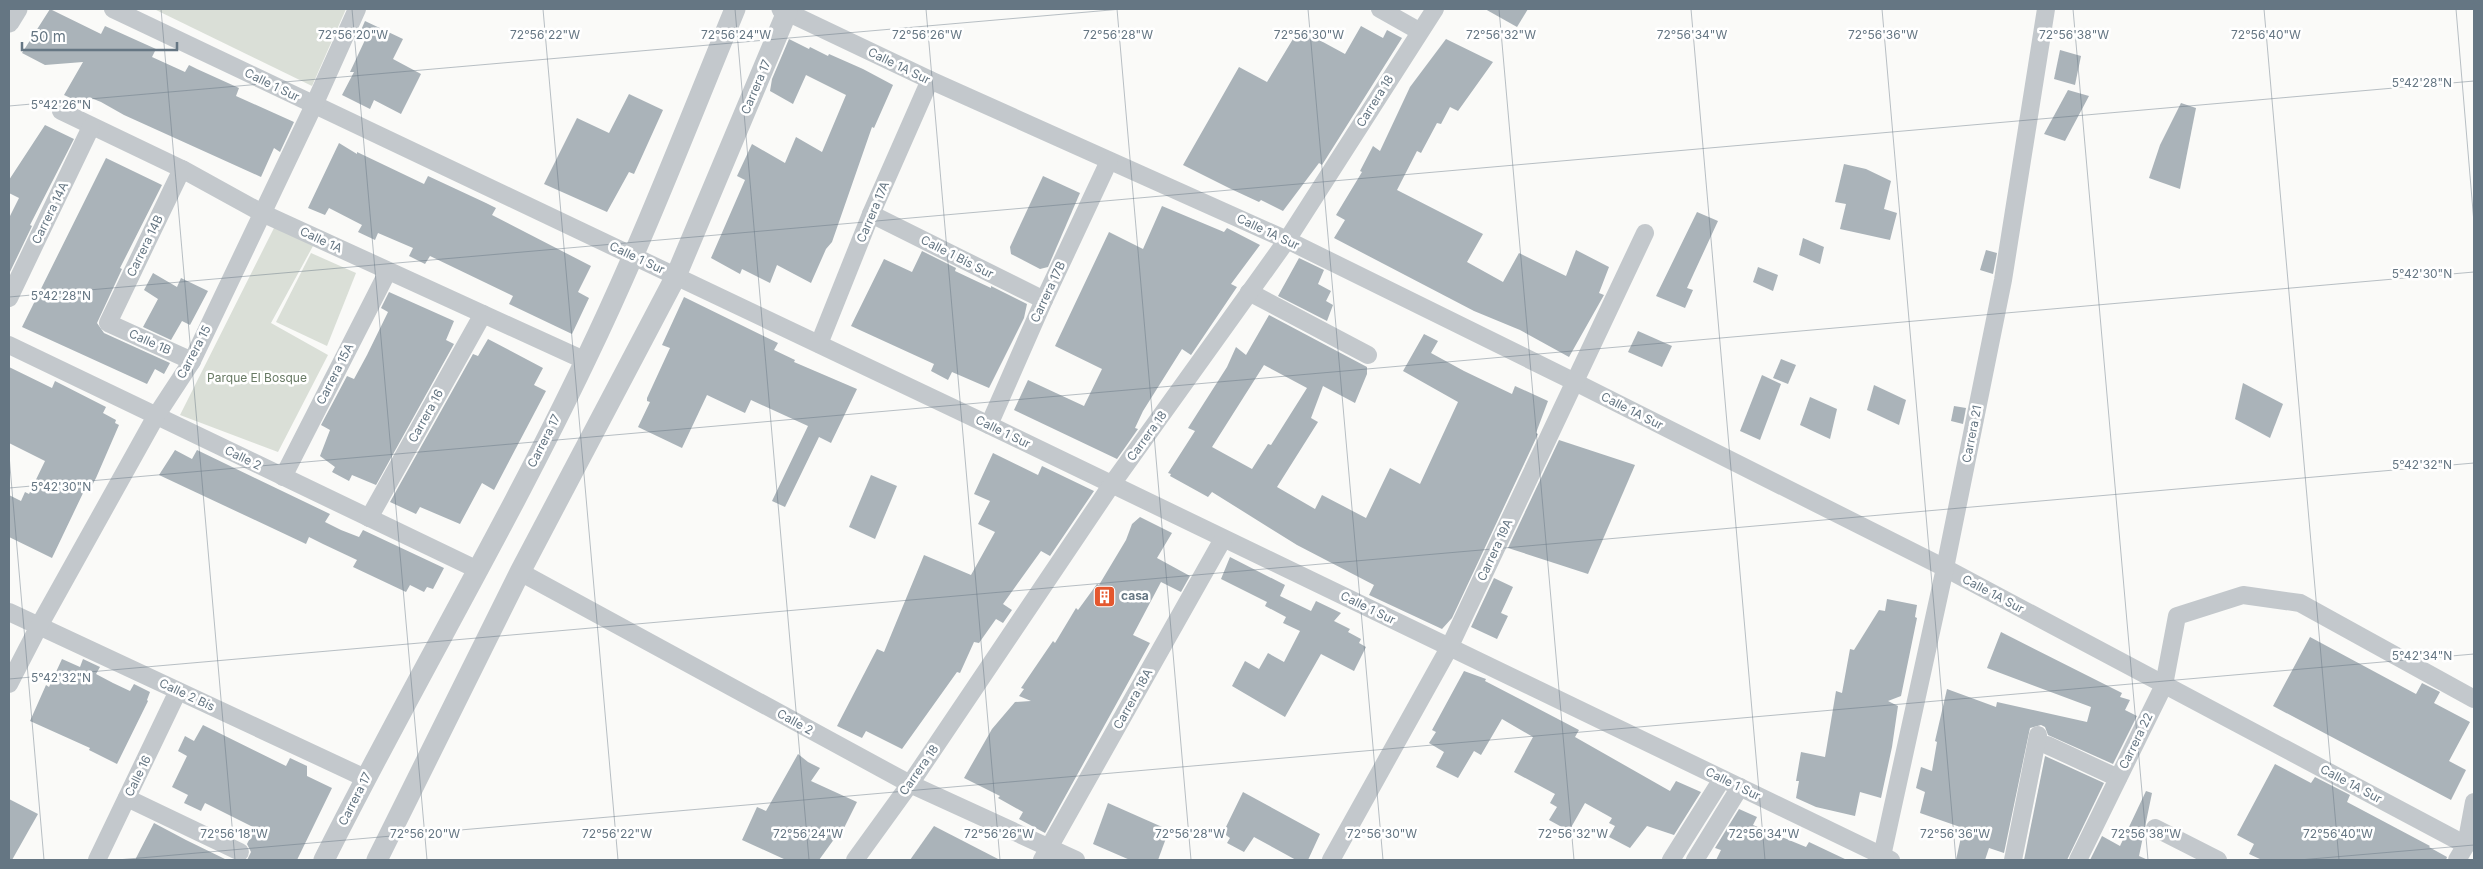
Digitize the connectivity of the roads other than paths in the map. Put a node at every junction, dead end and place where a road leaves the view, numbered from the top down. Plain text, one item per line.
1 (17, 9) edge
2 (112, 9) edge
3 (357, 9) edge
4 (735, 9) edge
5 (1380, 9) edge
6 (1435, 9) edge
7 (2046, 9) edge
8 (785, 10) edge
9 (9, 22) edge
10 (1419, 31) junction
11 (930, 80) junction
12 (314, 105) junction
13 (61, 112) dead end
14 (91, 127) junction
15 (1109, 161) junction
16 (182, 169) junction
17 (262, 213) junction
18 (871, 214) junction
19 (1645, 233) dead end
20 (1287, 240) junction
21 (633, 257) junction
22 (388, 271) junction
23 (676, 276) junction
24 (1250, 292) junction
25 (9, 298) edge
26 (1044, 300) junction
27 (483, 314) junction
28 (108, 323) joint
29 (819, 344) junction
30 (9, 345) edge
31 (1368, 355) dead end
32 (192, 361) junction
33 (586, 361) junction
34 (1575, 382) junction
35 (156, 416) junction
36 (988, 425) junction
37 (283, 477) junction
38 (1112, 484) junction
39 (369, 518) junction
40 (1222, 539) junction
41 (1945, 568) junction
42 (478, 570) junction
43 (520, 572) junction
44 (9, 612) edge
45 (38, 626) junction
46 (1449, 648) junction
47 (9, 684) edge
48 (2164, 685) junction
49 (178, 691) junction
50 (2474, 699) edge
51 (365, 778) junction
52 (2118, 778) junction
53 (1722, 779) junction
54 (910, 784) junction
55 (1740, 787) junction
56 (127, 798) junction
57 (2474, 802) edge
58 (2155, 828) dead end
59 (240, 852) dead end
60 (2462, 853) edge
61 (1046, 854) edge
62 (1887, 858) edge
63 (97, 860) edge
64 (324, 860) edge
65 (378, 860) edge
66 (855, 860) edge
67 (1076, 860) edge
68 (1331, 860) edge
69 (1671, 860) edge
70 (1695, 860) edge
71 (2012, 860) edge
72 (2078, 860) edge
73 (2218, 860) edge

1 - 9 street
2 - 12 street, Calle 1 Sur
3 - 12 street, Carrera 15
4 - 21 street, Carrera 17
5 - 10 street
6 - 10 street, Carrera 18
7 - 41 street, Carrera 21
8 - 11 street, Calle 1A Sur
8 - 23 street, Carrera 17
10 - 20 street, Carrera 18
11 - 15 street, Calle 1A Sur
11 - 18 street, Carrera 17A
12 - 17 street, Carrera 15
12 - 21 street, Calle 1 Sur
13 - 14 street, Calle 1A
14 - 16 street, Calle 1A
14 - 25 street, Carrera 14A
15 - 20 street, Calle 1A Sur
15 - 26 street, Carrera 17B
16 - 17 street, Calle 1A
16 - 28 street, Carrera 14B
17 - 22 street, Calle 1A
17 - 32 street, Carrera 15
18 - 26 street, Calle 1 Bis Sur
18 - 29 street, Carrera 17A
19 - 34 street, Carrera 19A
20 - 24 street, Carrera 18
20 - 34 street, Calle 1A Sur
21 - 23 street, Calle 1 Sur
21 - 33 street, Carrera 17
22 - 27 street, Calle 1A
22 - 37 street, Carrera 15A
23 - 29 street, Calle 1 Sur
23 - 43 street, Carrera 17
24 - 31 street
24 - 38 street, Carrera 18
26 - 36 street, Carrera 17B
27 - 33 street, Calle 1A
27 - 39 street, Carrera 16
28 - 32 street, Calle 1B
29 - 36 street, Calle 1 Sur
30 - 35 street, Calle 2
32 - 35 street, Carrera 15
33 - 42 street, Carrera 17
34 - 41 street, Calle 1A Sur
34 - 46 street, Carrera 19A
35 - 37 street, Calle 2
35 - 45 street, Carrera 15
36 - 38 street, Calle 1 Sur
37 - 39 street, Calle 2
38 - 40 street, Calle 1 Sur
38 - 54 street, Carrera 18
39 - 42 street, Calle 2
40 - 46 street, Calle 1 Sur
40 - 61 street, Carrera 18A
41 - 48 street, Calle 1A Sur
41 - 62 street, Carrera 21
42 - 51 street, Carrera 17
43 - 54 street, Calle 2
43 - 65 street, Carrera 17
44 - 45 street, Calle 2 Bis
45 - 47 street, Carrera 15
45 - 49 street, Calle 2 Bis
46 - 53 street, Calle 1 Sur
46 - 68 street, Carrera 19A
48 - 50 street, Carrera 22
48 - 52 street, Carrera 22
48 - 60 street, Calle 1A Sur
49 - 51 street, Calle 2 Bis
49 - 56 street, Calle 16
51 - 64 street, Carrera 17
52 - 71 street
52 - 72 street, Carrera 22
53 - 55 street, Calle 1 Sur
53 - 69 street
54 - 61 street, Calle 2
54 - 66 street, Carrera 18
55 - 62 street, Calle 1 Sur
55 - 70 street
56 - 59 street
56 - 63 street, Calle 16
57 - 60 street
58 - 73 street
61 - 67 street, Calle 2

